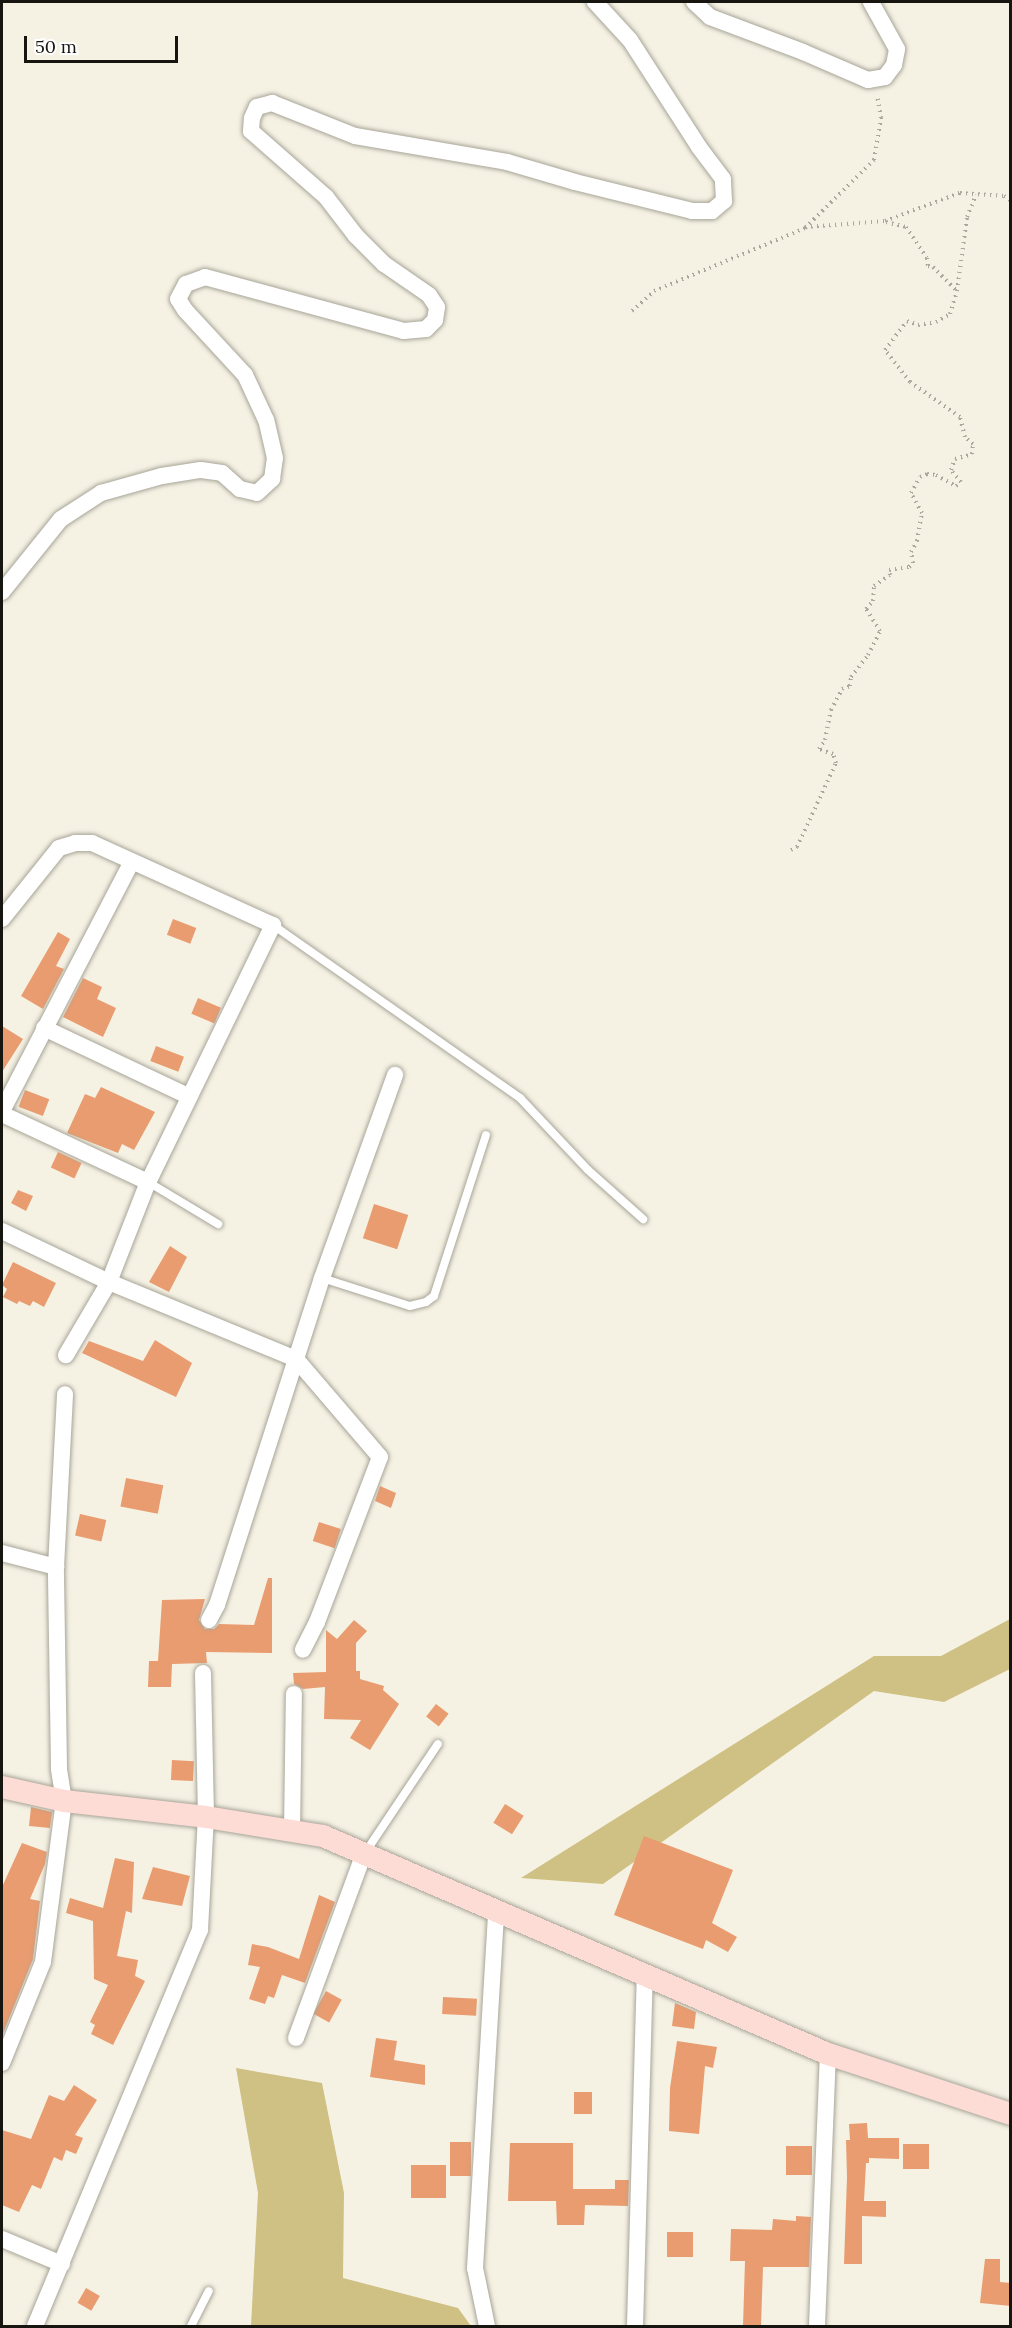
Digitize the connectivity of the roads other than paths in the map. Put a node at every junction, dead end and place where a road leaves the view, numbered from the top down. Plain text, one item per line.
1 (594, 2) edge
2 (694, 2) edge
3 (871, 2) edge
4 (2, 592) edge
5 (131, 863) junction
6 (2, 919) edge
7 (273, 925) junction
8 (44, 1028) junction
9 (395, 1075) dead end
10 (190, 1097) junction
11 (2, 1112) edge
12 (486, 1136) dead end
13 (148, 1182) junction
14 (643, 1219) dead end
15 (218, 1224) dead end
16 (2, 1231) edge
17 (322, 1278) junction
18 (109, 1282) junction
19 (66, 1355) dead end
20 (296, 1359) junction
21 (65, 1394) dead end
22 (2, 1553) edge
23 (56, 1567) junction
24 (210, 1620) dead end
25 (303, 1650) dead end
26 (203, 1673) dead end
27 (294, 1694) dead end
28 (438, 1744) dead end
29 (2, 1787) edge
30 (64, 1801) junction
31 (206, 1817) junction
32 (292, 1831) junction
33 (363, 1856) junction
34 (496, 1910) junction
35 (645, 1976) junction
36 (296, 2038) dead end
37 (828, 2054) junction
38 (2, 2063) edge
39 (1011, 2114) edge
40 (2, 2238) edge
41 (62, 2264) junction
42 (209, 2291) dead end
43 (35, 2326) edge
44 (191, 2326) edge
45 (487, 2326) edge
46 (635, 2326) edge
47 (817, 2326) edge

1 - 4 street
2 - 3 street
5 - 6 street
5 - 7 street
5 - 8 street
7 - 10 street
7 - 14 lane
8 - 10 street
8 - 11 street
9 - 17 street
10 - 13 street
11 - 13 street
12 - 17 lane
13 - 15 lane
13 - 18 street
16 - 18 street
17 - 20 street
18 - 19 street
18 - 20 street
20 - 24 street
20 - 25 street
21 - 23 street
22 - 23 street
23 - 30 street
26 - 31 street
27 - 32 street
28 - 33 lane
29 - 30 street
30 - 31 street
30 - 38 street
31 - 32 street
31 - 41 street
32 - 33 street
33 - 34 street
33 - 36 street
34 - 35 street
34 - 45 street
35 - 37 street
35 - 46 street
37 - 39 street
37 - 47 street
40 - 41 street
41 - 43 street
42 - 44 lane

